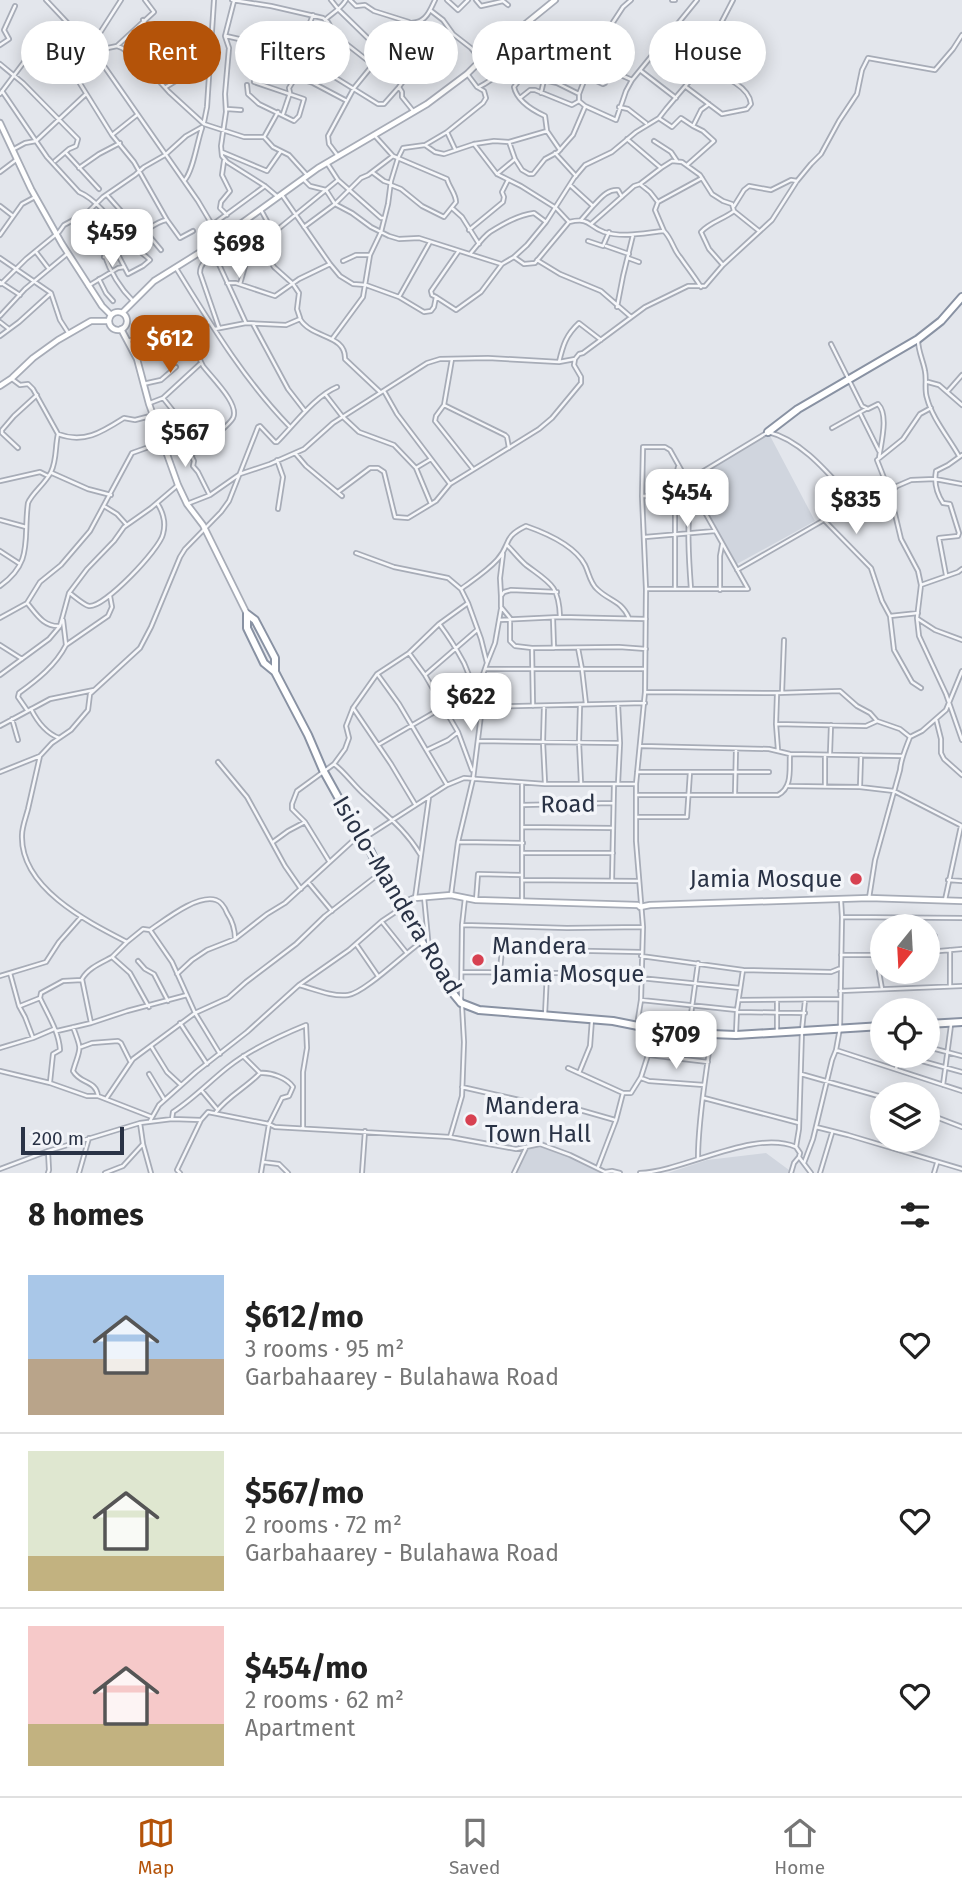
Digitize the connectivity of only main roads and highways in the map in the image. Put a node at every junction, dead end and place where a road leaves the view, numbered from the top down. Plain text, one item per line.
1 (555, 0) edge
2 (0, 123) edge
3 (962, 297) edge
4 (122, 313) junction
5 (110, 318) junction
6 (121, 329) junction
7 (1, 383) edge
8 (768, 432) road end
9 (247, 614) junction
10 (275, 672) junction
11 (962, 901) edge
12 (402, 905) junction
13 (962, 1022) edge
14 (940, 1023) edge
15 (870, 1027) edge

1 - 4 main road
2 - 5 main road
3 - 8 highway
4 - 5 main road
4 - 6 main road
5 - 6 main road
5 - 7 main road
6 - 9 main road
9 - 10 highway
9 - 10 highway
10 - 12 highway, Isiolo-Mandera Road
11 - 12 main road
12 - 15 highway, Isiolo-Mandera Road
13 - 14 highway

